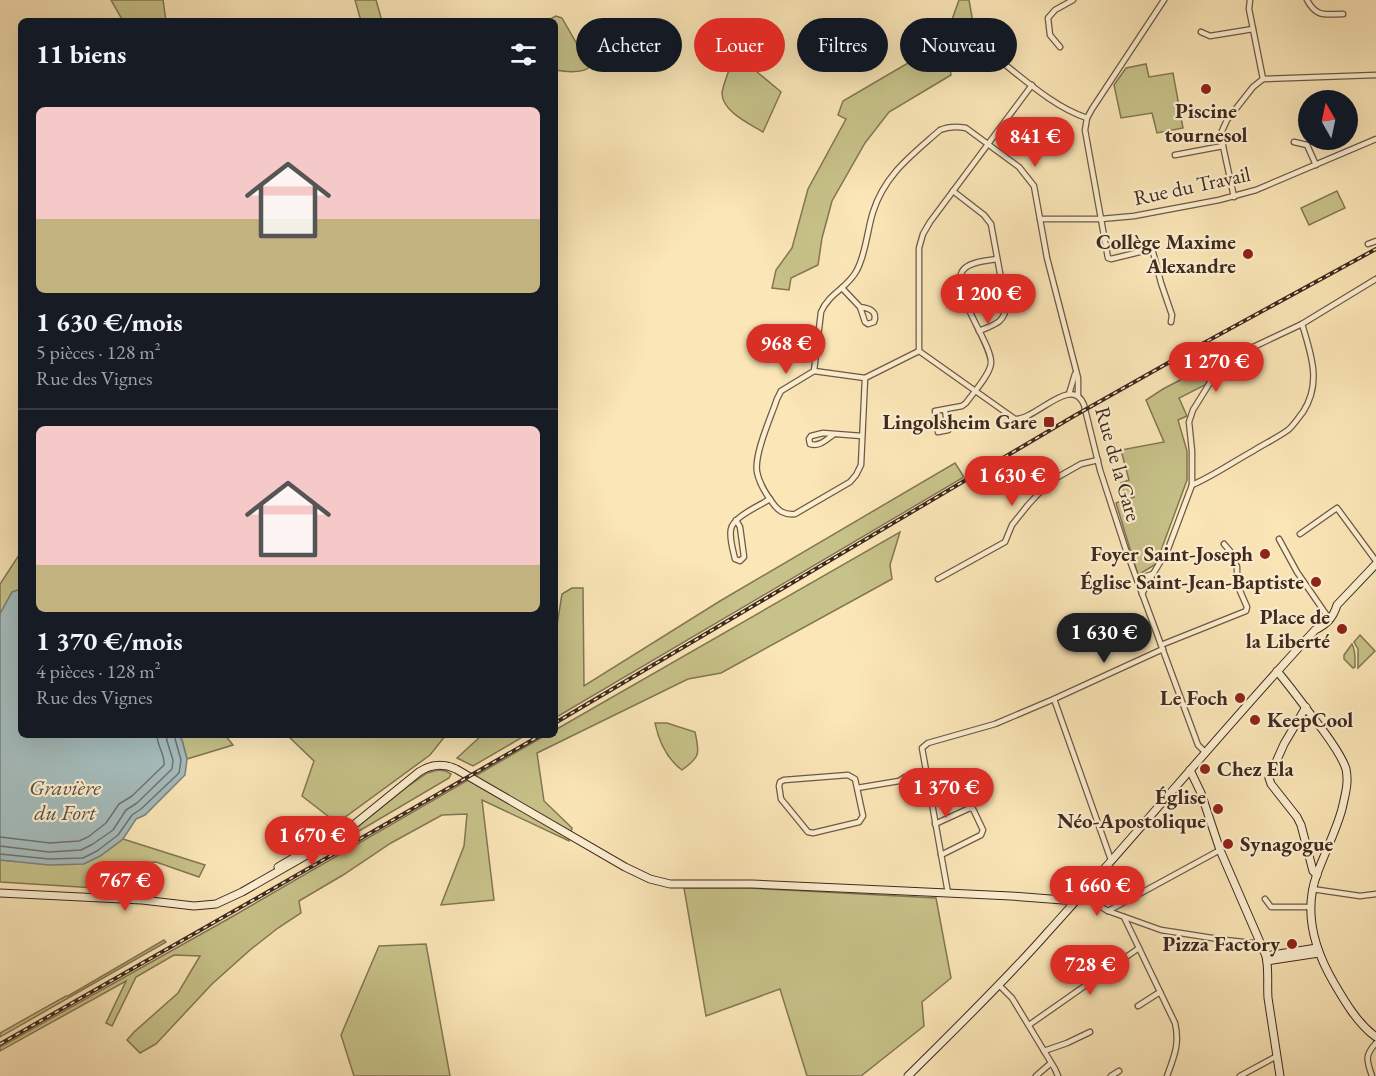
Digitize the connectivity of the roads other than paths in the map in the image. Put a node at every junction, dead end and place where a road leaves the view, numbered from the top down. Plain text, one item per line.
1 (1073, 0) edge
2 (1164, 0) edge
3 (1250, 0) edge
4 (1307, 0) edge
5 (1343, 14) dead end
6 (1253, 28) junction
7 (1201, 32) dead end
8 (1060, 47) dead end
9 (1015, 72) edge
10 (1376, 75) edge
11 (1263, 80) junction
12 (1032, 85) junction
13 (1087, 118) junction
14 (1376, 139) edge
15 (1294, 142) dead end
16 (988, 144) junction
17 (1223, 146) junction
18 (1175, 155) dead end
19 (1316, 165) junction
20 (953, 191) junction
21 (1234, 197) junction
22 (1040, 219) junction
23 (1101, 219) junction
24 (1376, 241) edge
25 (1368, 244) dead end
26 (997, 259) junction
27 (1376, 279) edge
28 (842, 288) junction
29 (860, 308) dead end
30 (1171, 322) dead end
31 (1302, 324) junction
32 (979, 332) junction
33 (919, 351) junction
34 (814, 371) junction
35 (1076, 371) junction
36 (865, 378) junction
37 (975, 391) junction
38 (1069, 394) junction
39 (1078, 395) junction
40 (945, 410) junction
41 (833, 435) junction
42 (862, 436) junction
43 (1098, 460) junction
44 (1192, 484) junction
45 (770, 499) junction
46 (736, 520) junction
47 (1300, 534) dead end
48 (1279, 539) dead end
49 (1224, 544) dead end
50 (1376, 562) edge
51 (1153, 574) junction
52 (938, 579) dead end
53 (1137, 579) junction
54 (1142, 594) junction
55 (1330, 620) junction
56 (1162, 647) junction
57 (1277, 671) junction
58 (1054, 699) junction
59 (1306, 707) junction
60 (1205, 752) junction
61 (1190, 770) junction
62 (926, 772) junction
63 (857, 788) junction
64 (935, 824) junction
65 (1220, 850) junction
66 (941, 855) junction
67 (1111, 860) junction
68 (1317, 875) junction
69 (1312, 889) junction
70 (0, 893) edge
71 (948, 893) junction
72 (1376, 894) edge
73 (1078, 898) junction
74 (1265, 899) dead end
75 (1310, 907) junction
76 (1108, 911) junction
77 (1124, 917) junction
78 (1141, 923) junction
79 (1131, 930) junction
80 (1262, 944) junction
81 (1139, 948) junction
82 (1318, 951) junction
83 (1267, 958) junction
84 (999, 985) junction
85 (1160, 992) junction
86 (1138, 1006) dead end
87 (1029, 1025) junction
88 (1090, 1032) dead end
89 (1376, 1037) edge
90 (1376, 1043) edge
91 (1044, 1051) junction
92 (1277, 1056) junction
93 (1051, 1063) junction
94 (1119, 1071) dead end
95 (908, 1076) edge
96 (1036, 1076) edge
97 (1058, 1076) edge
98 (1111, 1076) edge
99 (1167, 1076) edge
100 (1240, 1076) edge
101 (1280, 1076) edge
102 (1372, 1076) edge

1 - 8 street
2 - 13 street
3 - 6 street
4 - 5 street
6 - 7 street
6 - 11 street
9 - 12 street
10 - 11 street
11 - 17 street
12 - 13 street
12 - 16 street
13 - 23 street
14 - 19 street, Rue du Travail
15 - 19 street
16 - 20 street
16 - 22 street
16 - 28 street
17 - 18 street
17 - 21 street
19 - 21 street, Rue du Travail
20 - 26 street
20 - 33 street
21 - 23 street, Rue du Travail
22 - 23 street, Rue du Travail
22 - 35 street
23 - 30 street
24 - 25 street
26 - 32 street
26 - 32 street
27 - 31 street
28 - 29 street
28 - 34 street
31 - 44 street
31 - 44 street
32 - 37 street
33 - 36 street
33 - 37 street
34 - 36 street
34 - 45 street
35 - 38 street
35 - 39 street
36 - 42 street
37 - 38 street
37 - 40 street
38 - 39 street, Rue de la Gare
39 - 43 street, Rue de la Gare
40 - 40 street
41 - 41 street
41 - 42 street
42 - 45 street
43 - 52 street
43 - 53 street, Rue de la Gare
44 - 51 street
45 - 46 street
46 - 46 street
47 - 50 street
48 - 55 street
49 - 56 street
50 - 55 main road
51 - 53 street
51 - 54 street
53 - 54 street, Rue de la Gare
54 - 56 street, Rue de la Gare
55 - 57 main road
56 - 58 street
56 - 60 street, Rue de la Gare
57 - 59 main road
57 - 60 main road
58 - 62 street
58 - 67 street
59 - 68 main road
59 - 68 main road
60 - 61 main road
61 - 65 main road
61 - 67 main road
62 - 63 street
62 - 64 street
63 - 63 street
64 - 66 street
64 - 66 street
65 - 76 street
65 - 80 main road
66 - 71 street
67 - 73 main road
68 - 69 main road
69 - 72 street
69 - 75 main road
70 - 71 main road
71 - 73 main road
73 - 76 street
73 - 84 main road
74 - 75 street
75 - 82 main road
76 - 77 street
77 - 78 street
77 - 79 street
78 - 79 street
78 - 80 street
79 - 81 street
80 - 83 main road
81 - 85 street
81 - 87 street
82 - 83 main road
82 - 89 main road
83 - 92 main road
84 - 87 street
84 - 95 main road
85 - 86 street
85 - 99 street
87 - 91 street
88 - 91 street
90 - 102 street
91 - 93 street
92 - 100 street
92 - 101 main road
93 - 96 street
93 - 97 street
94 - 98 street

